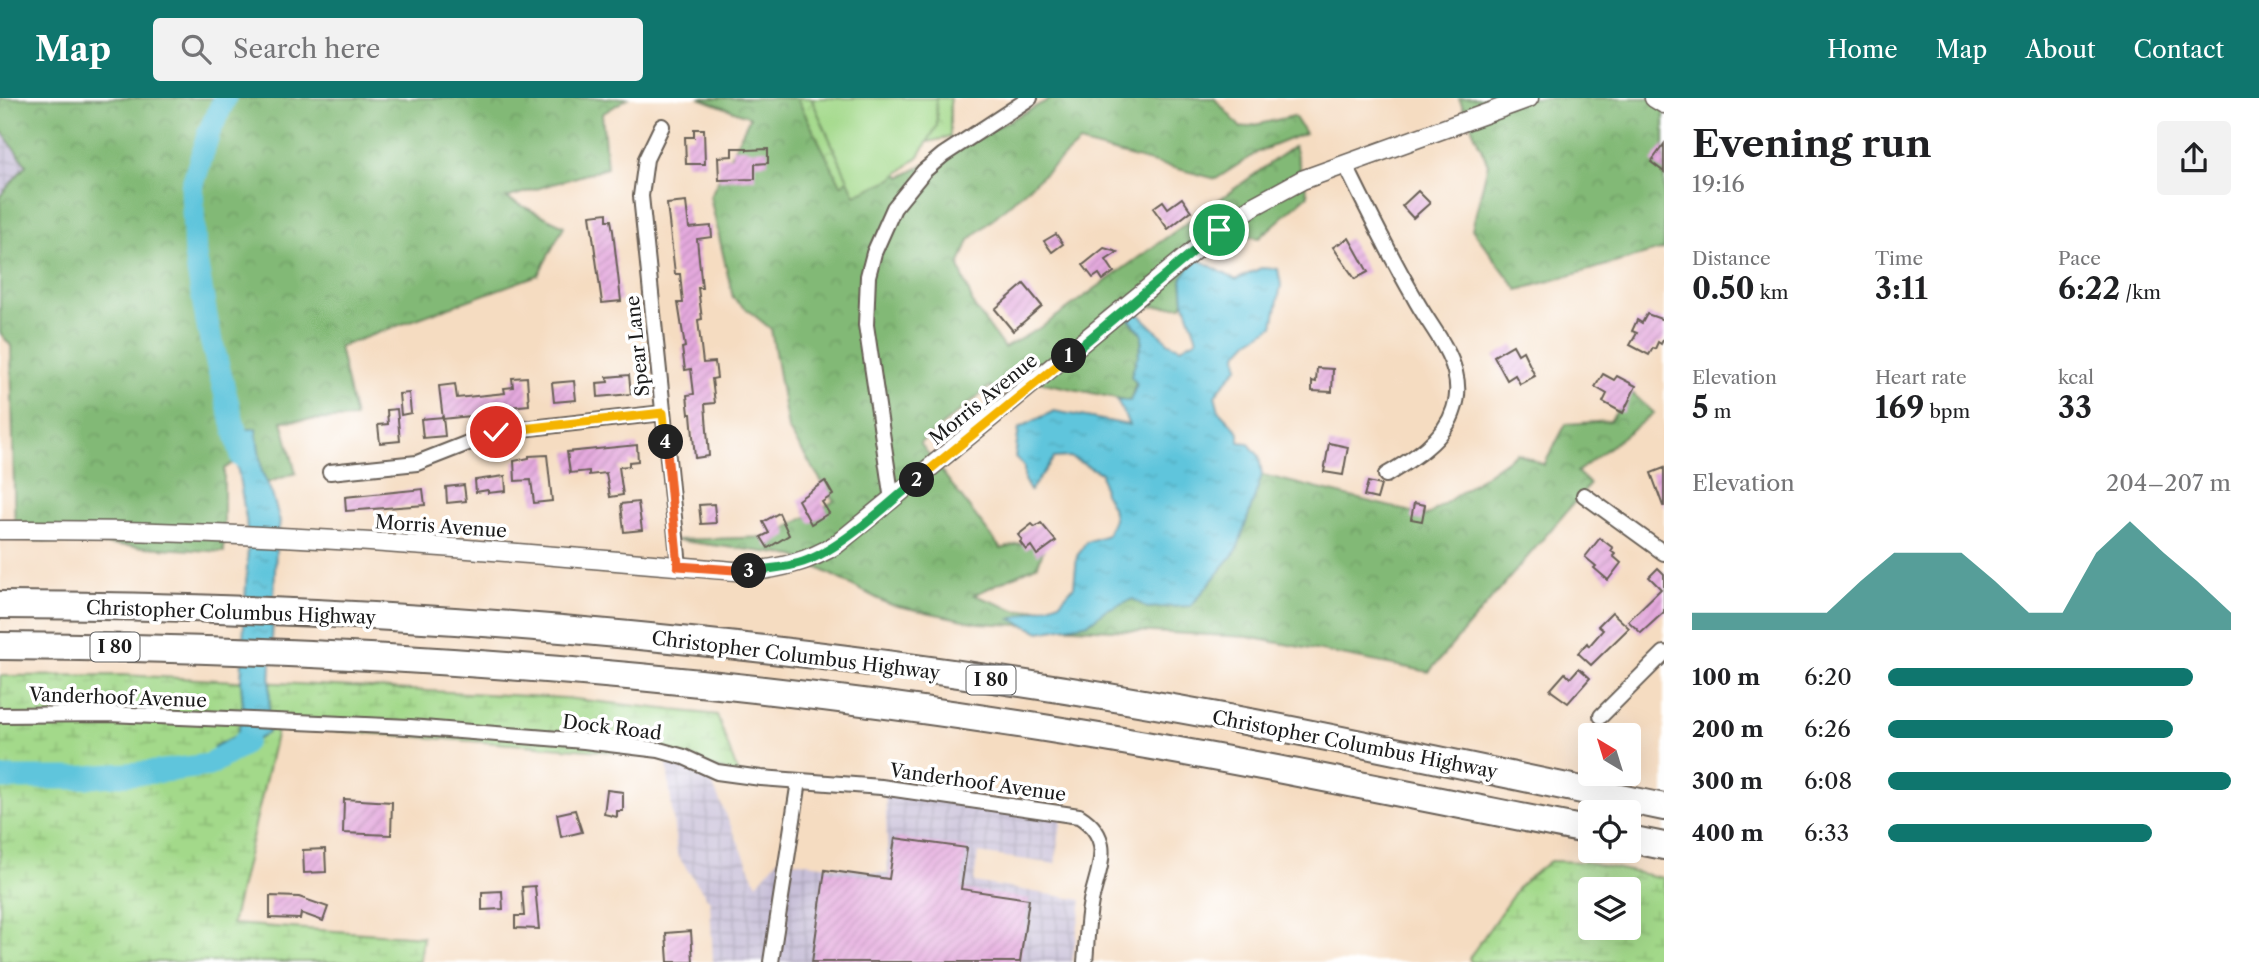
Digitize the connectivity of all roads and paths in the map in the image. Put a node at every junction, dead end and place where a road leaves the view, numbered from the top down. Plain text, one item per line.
1 (1030, 98) edge
2 (1529, 98) edge
3 (1654, 98) edge
4 (1664, 104) edge
5 (662, 126) dead end
6 (1345, 164) junction
7 (663, 413) junction
8 (330, 472) dead end
9 (1386, 475) dead end
10 (1584, 495) dead end
11 (892, 500) junction
12 (0, 530) edge
13 (1664, 553) edge
14 (678, 566) junction
15 (0, 605) edge
16 (0, 646) edge
17 (1664, 653) edge
18 (0, 715) edge
19 (1601, 716) dead end
20 (234, 720) joint
21 (799, 781) junction
22 (1664, 807) edge
23 (1578, 828) edge
24 (1641, 841) edge
25 (1664, 846) edge
26 (771, 962) edge
27 (1085, 962) edge

1 - 11 street
2 - 6 street, Morris Avenue
3 - 4 street
5 - 7 street, Spear Lane
6 - 9 street
6 - 11 street, Morris Avenue
7 - 8 street
7 - 14 street, Spear Lane
10 - 13 street
11 - 14 street, Morris Avenue
12 - 14 street, Morris Avenue
15 - 22 highway, Christopher Columbus Highway / I 80
16 - 23 highway, Christopher Columbus Highway / I 80
17 - 19 street
18 - 20 street, Vanderhoof Avenue
20 - 21 street, Dock Road
21 - 26 street
21 - 27 street, Vanderhoof Avenue
24 - 25 highway

